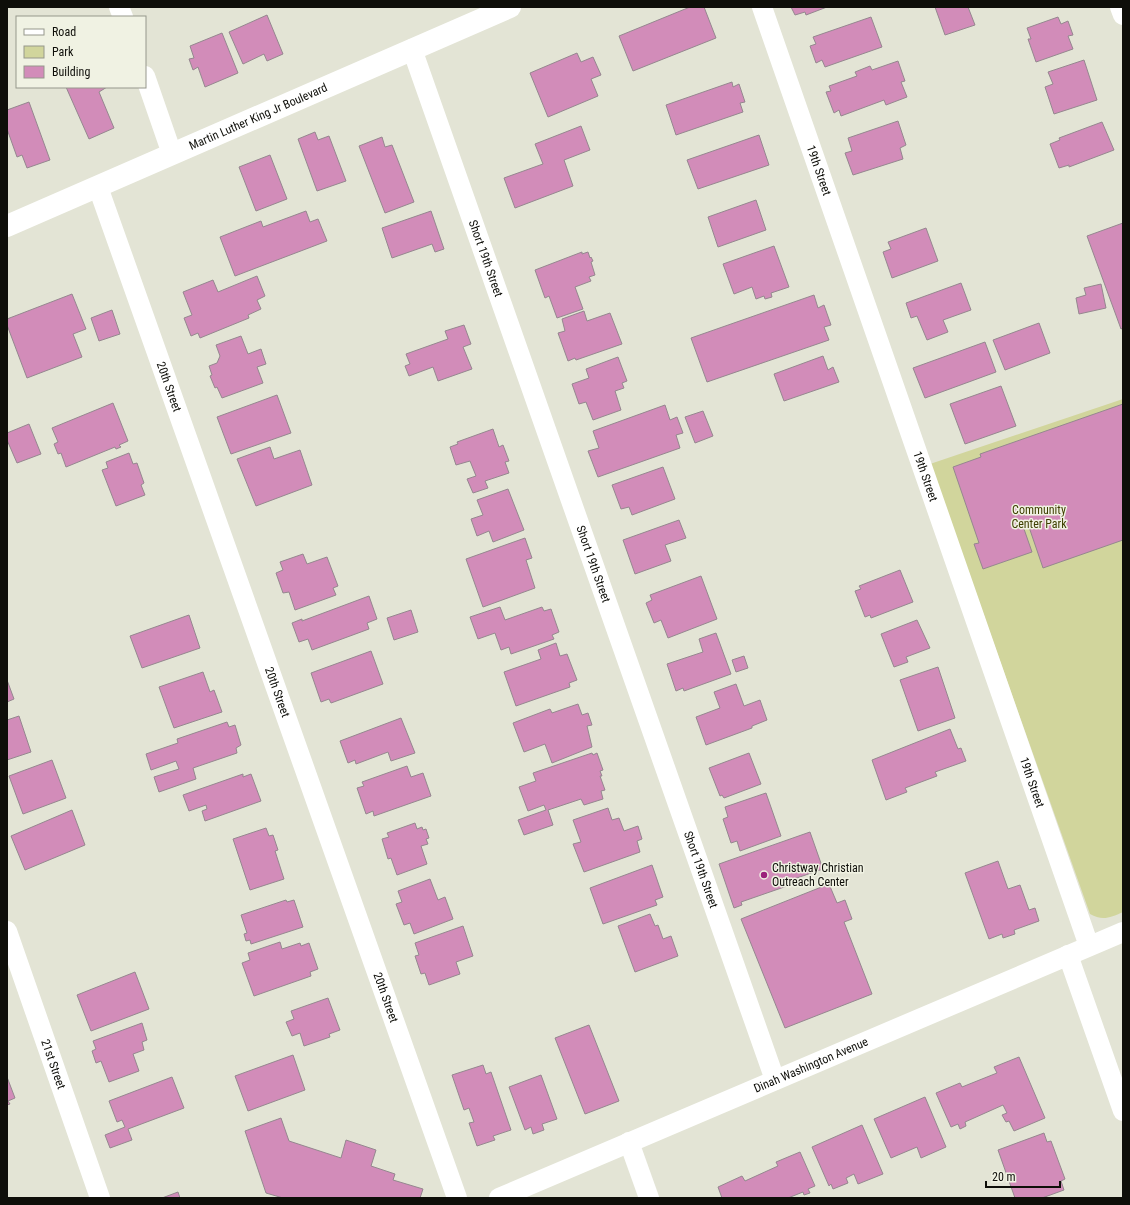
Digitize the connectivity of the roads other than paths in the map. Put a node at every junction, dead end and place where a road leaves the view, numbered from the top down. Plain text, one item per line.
1 (510, 7) edge
2 (762, 7) edge
3 (1120, 7) edge
4 (1123, 15) edge
5 (412, 48) junction
6 (146, 79) edge
7 (172, 154) junction
8 (98, 187) junction
9 (7, 226) edge
10 (7, 931) edge
11 (1123, 932) edge
12 (1089, 946) junction
13 (1068, 955) junction
14 (775, 1080) junction
15 (1123, 1111) edge
16 (629, 1142) junction
17 (100, 1198) edge
18 (457, 1198) edge
19 (499, 1198) edge
20 (649, 1198) edge

1 - 5 main road, Martin Luther King Jr Boulevard
2 - 12 street, 19th Street
3 - 4 street
5 - 7 main road, Martin Luther King Jr Boulevard
5 - 14 street, Short 19th Street
6 - 7 street
7 - 8 main road, Martin Luther King Jr Boulevard
8 - 9 main road, Martin Luther King Jr Boulevard
8 - 18 street, 20th Street
10 - 17 street, 21st Street
11 - 12 street, Dinah Washington Avenue
12 - 13 street, Dinah Washington Avenue
13 - 14 street, Dinah Washington Avenue
13 - 15 street
14 - 16 street, Dinah Washington Avenue
16 - 19 street, Dinah Washington Avenue
16 - 20 street

